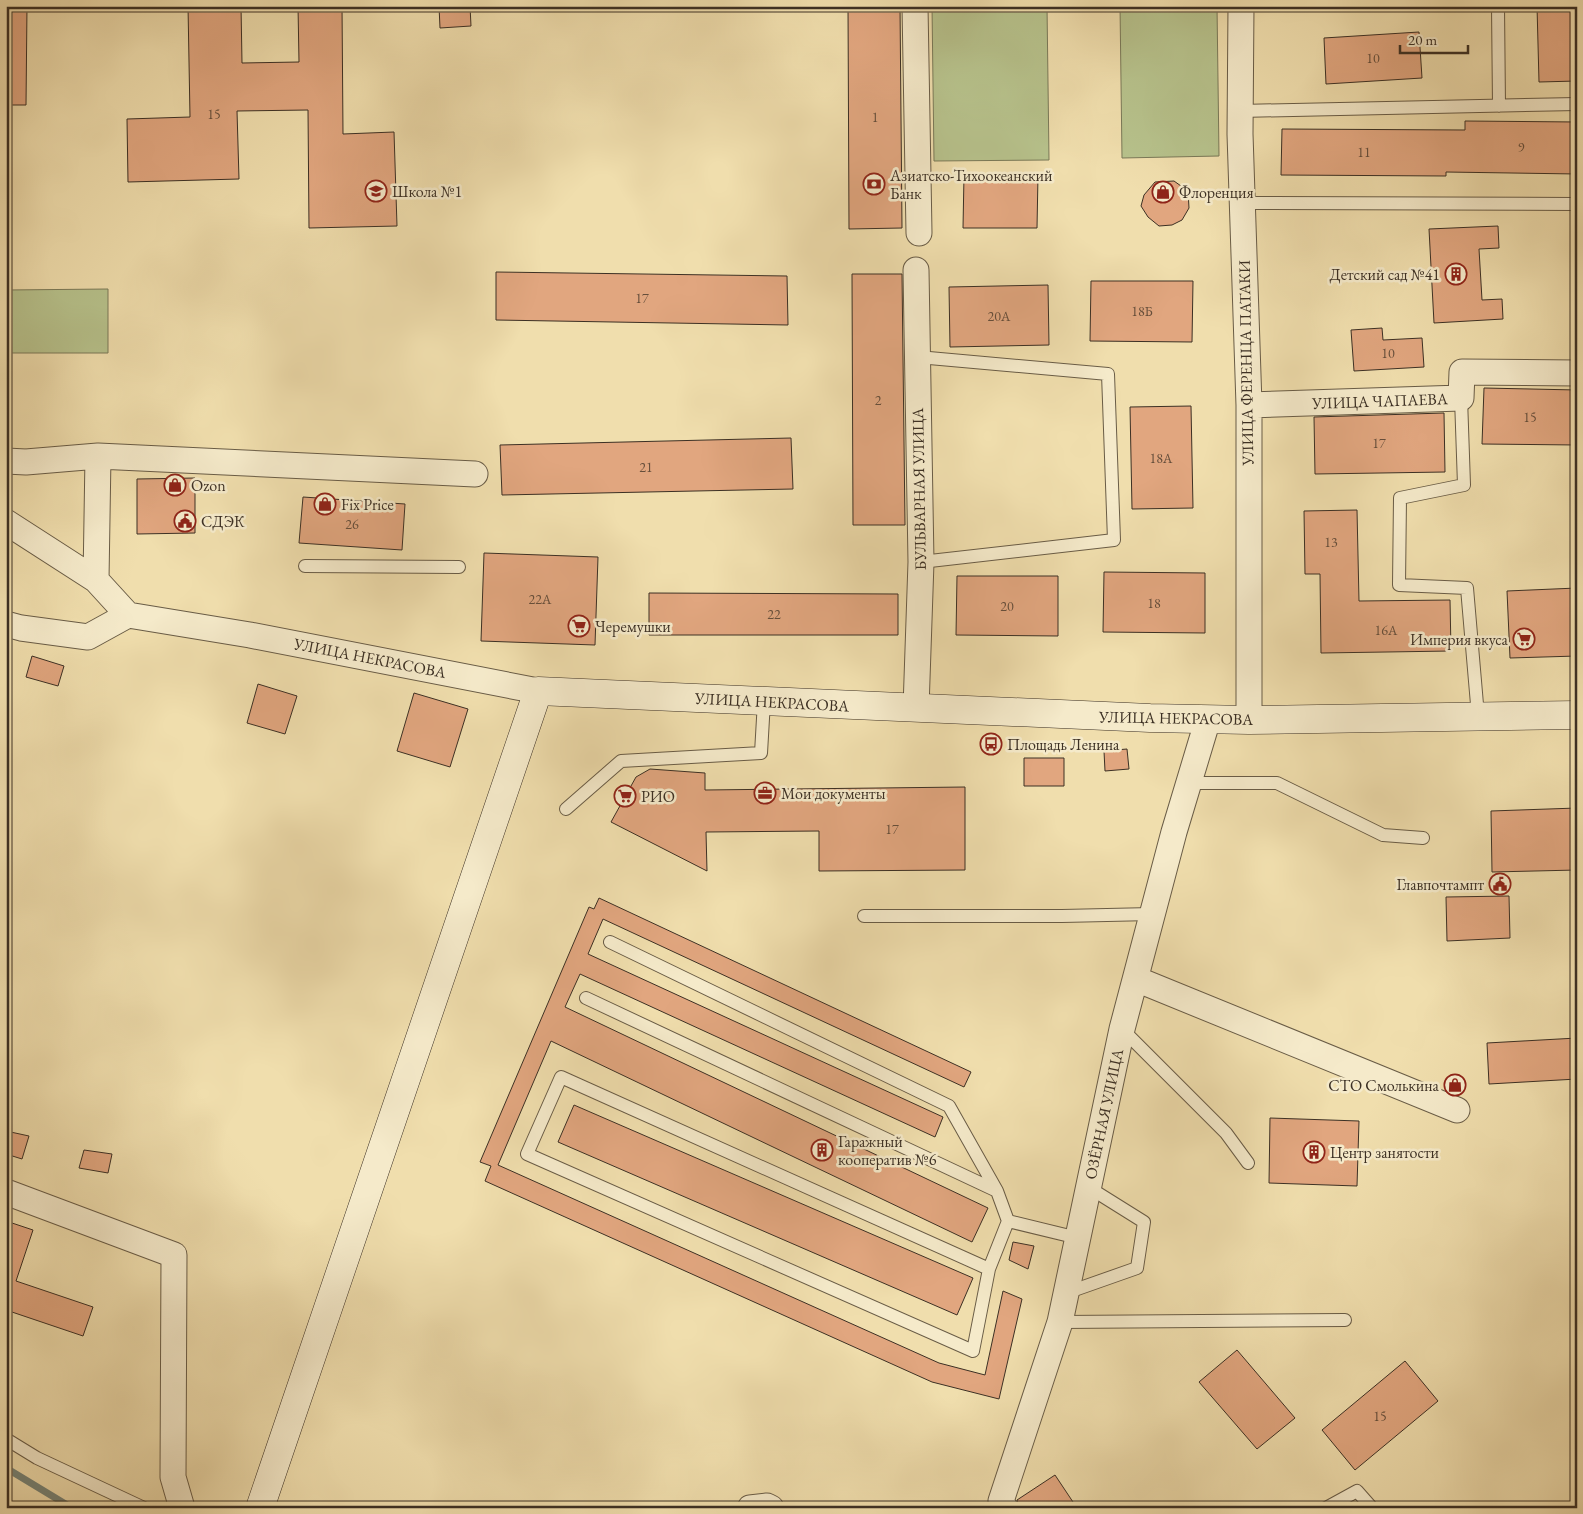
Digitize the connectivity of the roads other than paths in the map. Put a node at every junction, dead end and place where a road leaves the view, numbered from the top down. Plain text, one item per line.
1 (915, 6) edge
2 (1241, 6) edge
3 (1498, 6) edge
4 (1577, 104) edge
5 (1499, 106) junction
6 (1240, 111) junction
7 (1242, 203) junction
8 (1577, 204) edge
9 (919, 233) dead end
10 (916, 270) dead end
11 (918, 357) junction
12 (1577, 373) edge
13 (1461, 398) junction
14 (1249, 405) junction
15 (98, 456) junction
16 (6, 462) edge
17 (475, 474) dead end
18 (6, 522) edge
19 (921, 562) junction
20 (305, 566) dead end
21 (459, 567) dead end
22 (96, 580) junction
23 (128, 615) junction
24 (6, 624) edge
25 (538, 691) junction
26 (764, 701) junction
27 (916, 708) junction
28 (1577, 715) edge
29 (1478, 716) junction
30 (1208, 719) junction
31 (1249, 720) junction
32 (1189, 783) junction
33 (566, 809) dead end
34 (1424, 838) dead end
35 (1152, 914) junction
36 (864, 916) dead end
37 (610, 942) dead end
38 (1136, 979) junction
39 (586, 998) dead end
40 (1122, 1028) junction
41 (1457, 1110) dead end
42 (1248, 1163) dead end
43 (1088, 1187) junction
44 (997, 1191) junction
45 (6, 1192) edge
46 (1008, 1222) junction
47 (1078, 1238) junction
48 (989, 1268) junction
49 (1066, 1293) junction
50 (1345, 1320) dead end
51 (1060, 1322) junction
52 (6, 1439) edge
53 (144, 1508) edge
54 (182, 1508) edge
55 (260, 1508) edge
56 (750, 1508) edge
57 (771, 1508) edge
58 (1005, 1508) edge
59 (1326, 1508) edge
60 (1372, 1508) edge

1 - 9 street
2 - 6 street, УЛИЦА ФЕРЕНЦА ПАТАКИ
3 - 5 lane
4 - 5 lane
5 - 6 lane
6 - 7 street, УЛИЦА ФЕРЕНЦА ПАТАКИ
7 - 8 lane
7 - 14 street, УЛИЦА ФЕРЕНЦА ПАТАКИ
10 - 11 street, БУЛЬВАРНАЯ УЛИЦА
11 - 19 street, БУЛЬВАРНАЯ УЛИЦА
11 - 19 lane
12 - 13 street, УЛИЦА ЧАПАЕВА
13 - 14 street, УЛИЦА ЧАПАЕВА
13 - 29 lane
14 - 31 street, УЛИЦА ФЕРЕНЦА ПАТАКИ
15 - 16 street
15 - 17 street
15 - 22 street
18 - 22 street
19 - 27 street, БУЛЬВАРНАЯ УЛИЦА
20 - 21 lane
22 - 23 street
23 - 24 street
23 - 25 street, УЛИЦА НЕКРАСОВА
25 - 26 main road, УЛИЦА НЕКРАСОВА
25 - 55 main road
26 - 27 main road, УЛИЦА НЕКРАСОВА
26 - 33 lane
27 - 30 main road, УЛИЦА НЕКРАСОВА
28 - 29 main road, УЛИЦА НЕКРАСОВА
29 - 31 main road, УЛИЦА НЕКРАСОВА
30 - 31 main road, УЛИЦА НЕКРАСОВА
30 - 32 street, ОЗЁРНАЯ УЛИЦА
32 - 34 lane
32 - 35 street, ОЗЁРНАЯ УЛИЦА
35 - 36 lane
35 - 38 street, ОЗЁРНАЯ УЛИЦА
37 - 44 lane
38 - 40 street, ОЗЁРНАЯ УЛИЦА
38 - 41 street
39 - 44 lane
40 - 42 lane
40 - 43 street, ОЗЁРНАЯ УЛИЦА
43 - 47 street, ОЗЁРНАЯ УЛИЦА
43 - 49 lane
44 - 46 lane
45 - 54 street
46 - 47 lane
46 - 48 lane
47 - 49 street, ОЗЁРНАЯ УЛИЦА
48 - 48 lane
49 - 51 street, ОЗЁРНАЯ УЛИЦА
50 - 51 lane
51 - 58 street, ОЗЁРНАЯ УЛИЦА
52 - 53 lane
56 - 57 street
59 - 60 lane

